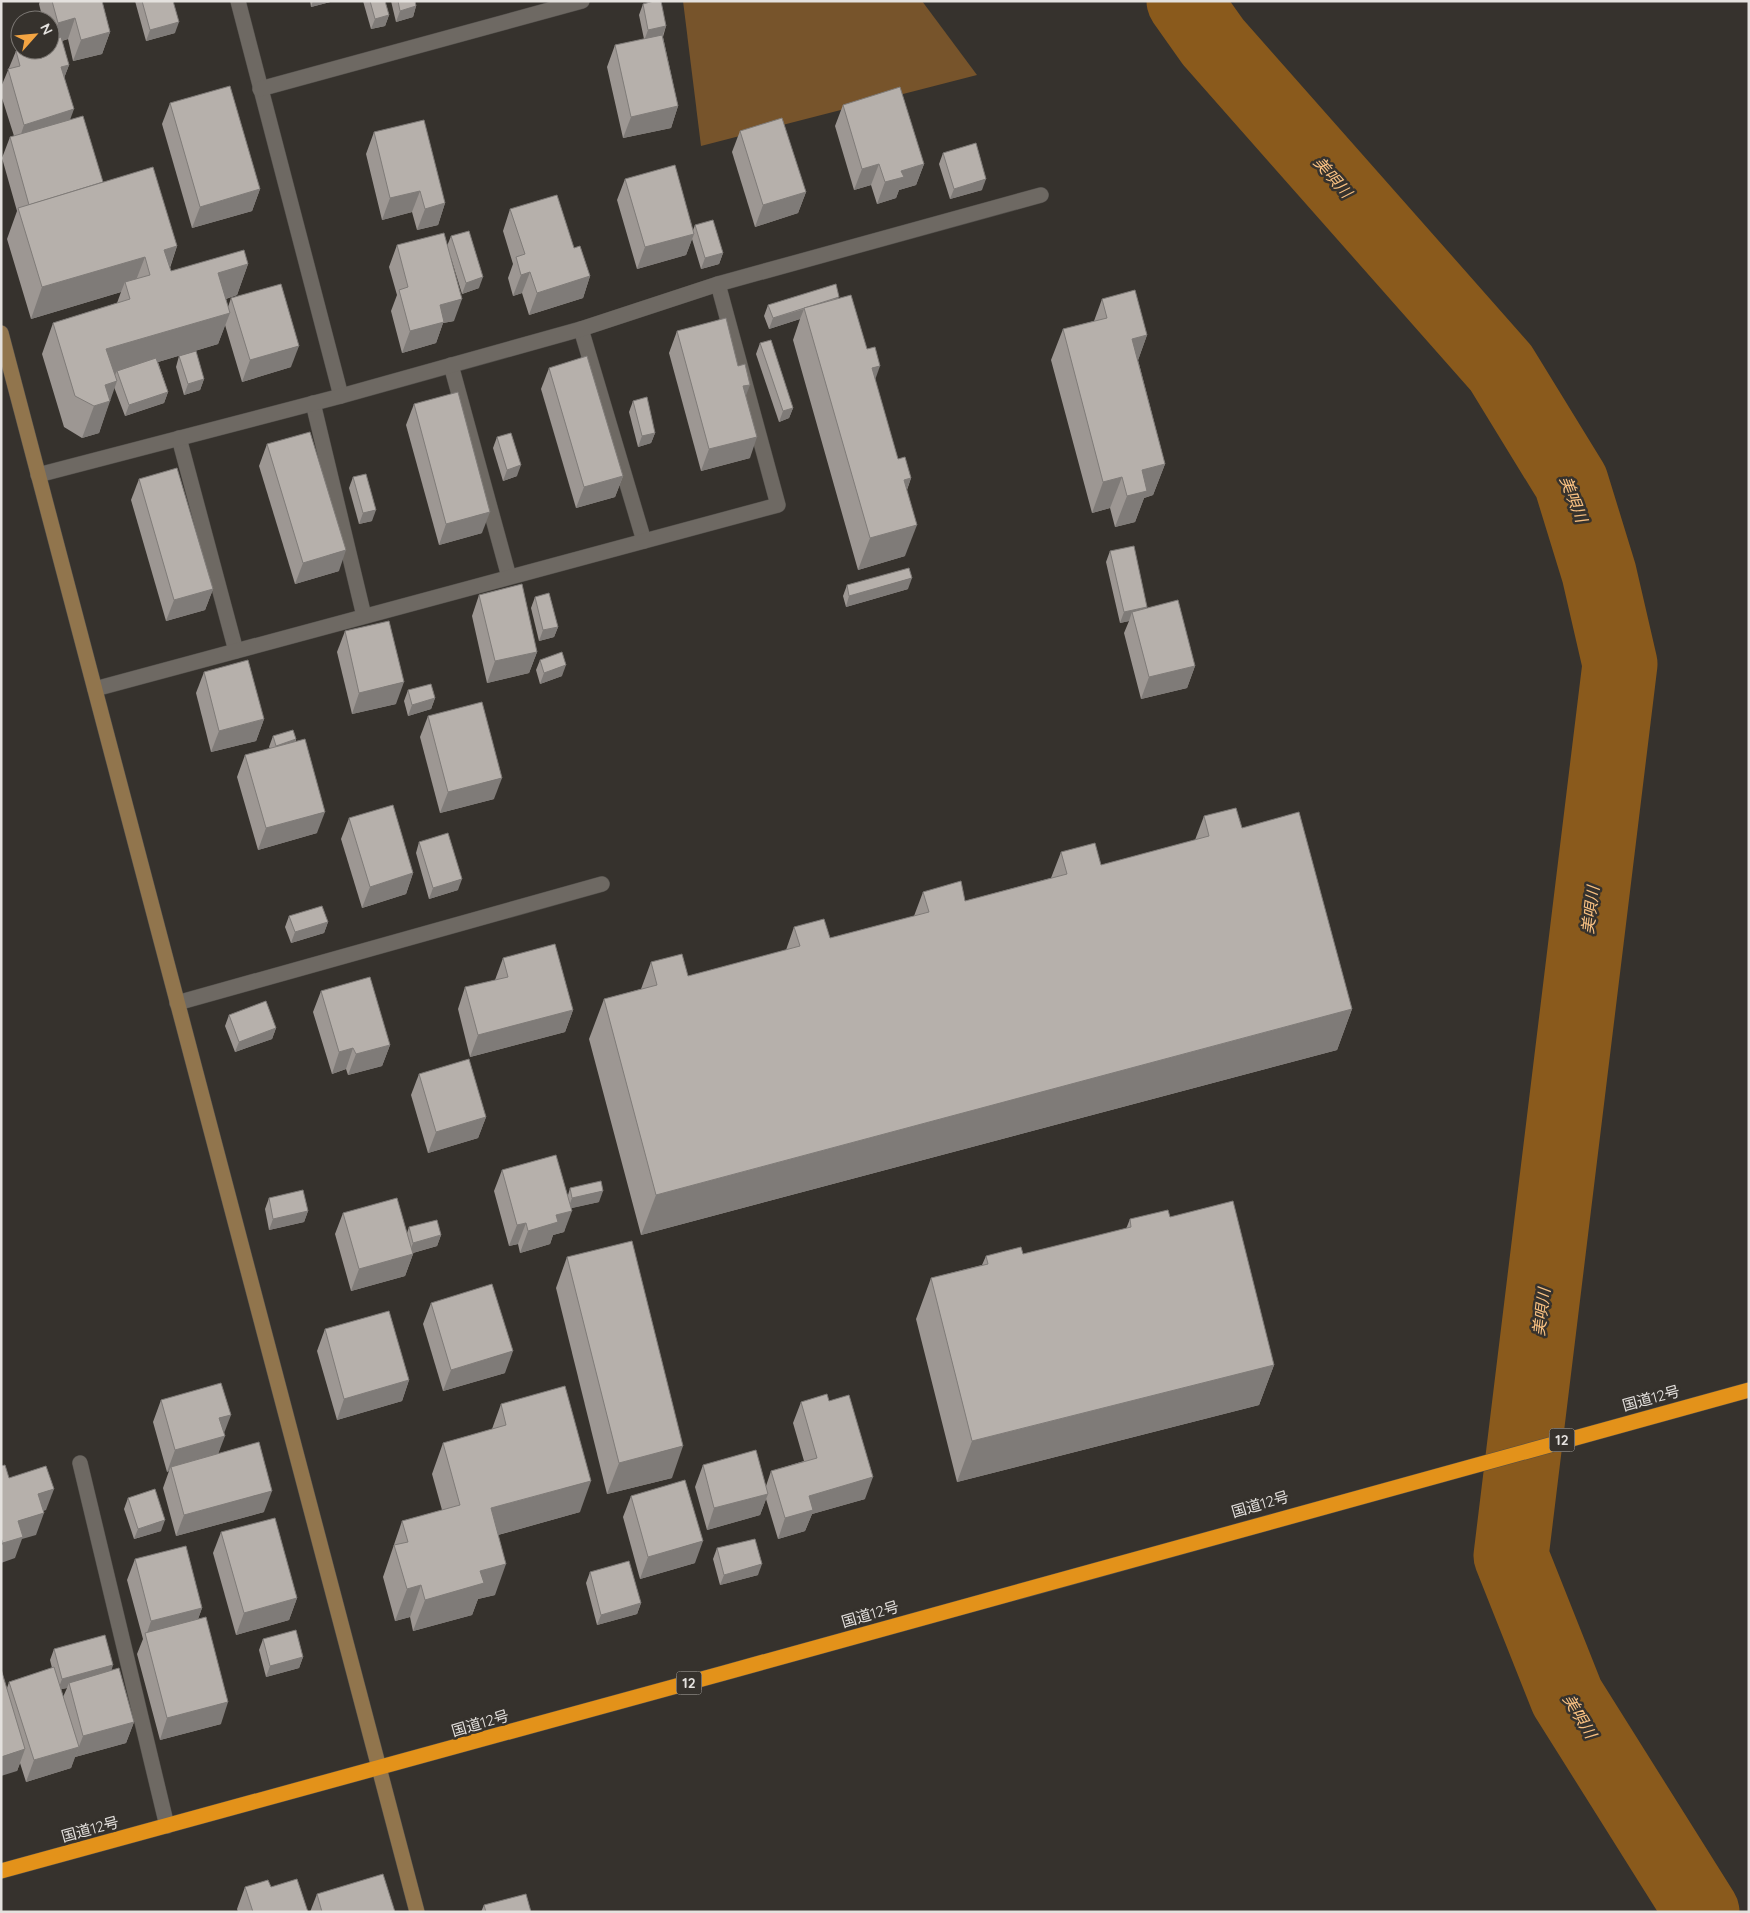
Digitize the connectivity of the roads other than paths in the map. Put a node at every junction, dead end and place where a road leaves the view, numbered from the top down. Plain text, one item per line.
1 (238, 1) edge
2 (582, 1) edge
3 (260, 88) junction
4 (1041, 195) dead end
5 (718, 284) junction
6 (581, 329) junction
7 (1, 333) edge
8 (451, 365) junction
9 (341, 396) junction
10 (313, 403) junction
11 (179, 438) junction
12 (38, 475) junction
13 (644, 541) junction
14 (509, 577) junction
15 (364, 616) junction
16 (236, 651) junction
17 (95, 689) junction
18 (602, 884) dead end
19 (178, 1003) junction
20 (1749, 1390) edge
21 (80, 1462) dead end
22 (379, 1770) junction
23 (167, 1826) junction
24 (1, 1871) edge
25 (417, 1912) edge

1 - 3 street
2 - 3 street
3 - 9 street
4 - 5 street
5 - 6 street
5 - 13 street
6 - 8 street
6 - 13 street
7 - 12 street
8 - 9 street
8 - 14 street
9 - 10 street
10 - 11 street
10 - 15 street
11 - 12 street
11 - 16 street
12 - 17 street
13 - 14 street
14 - 15 street
15 - 16 street
16 - 17 street
17 - 19 street
18 - 19 street
19 - 22 street
20 - 22 highway, 国道12号 / 12
21 - 23 street
22 - 23 highway, 国道12号 / 12
22 - 25 street
23 - 24 highway, 国道12号 / 12

